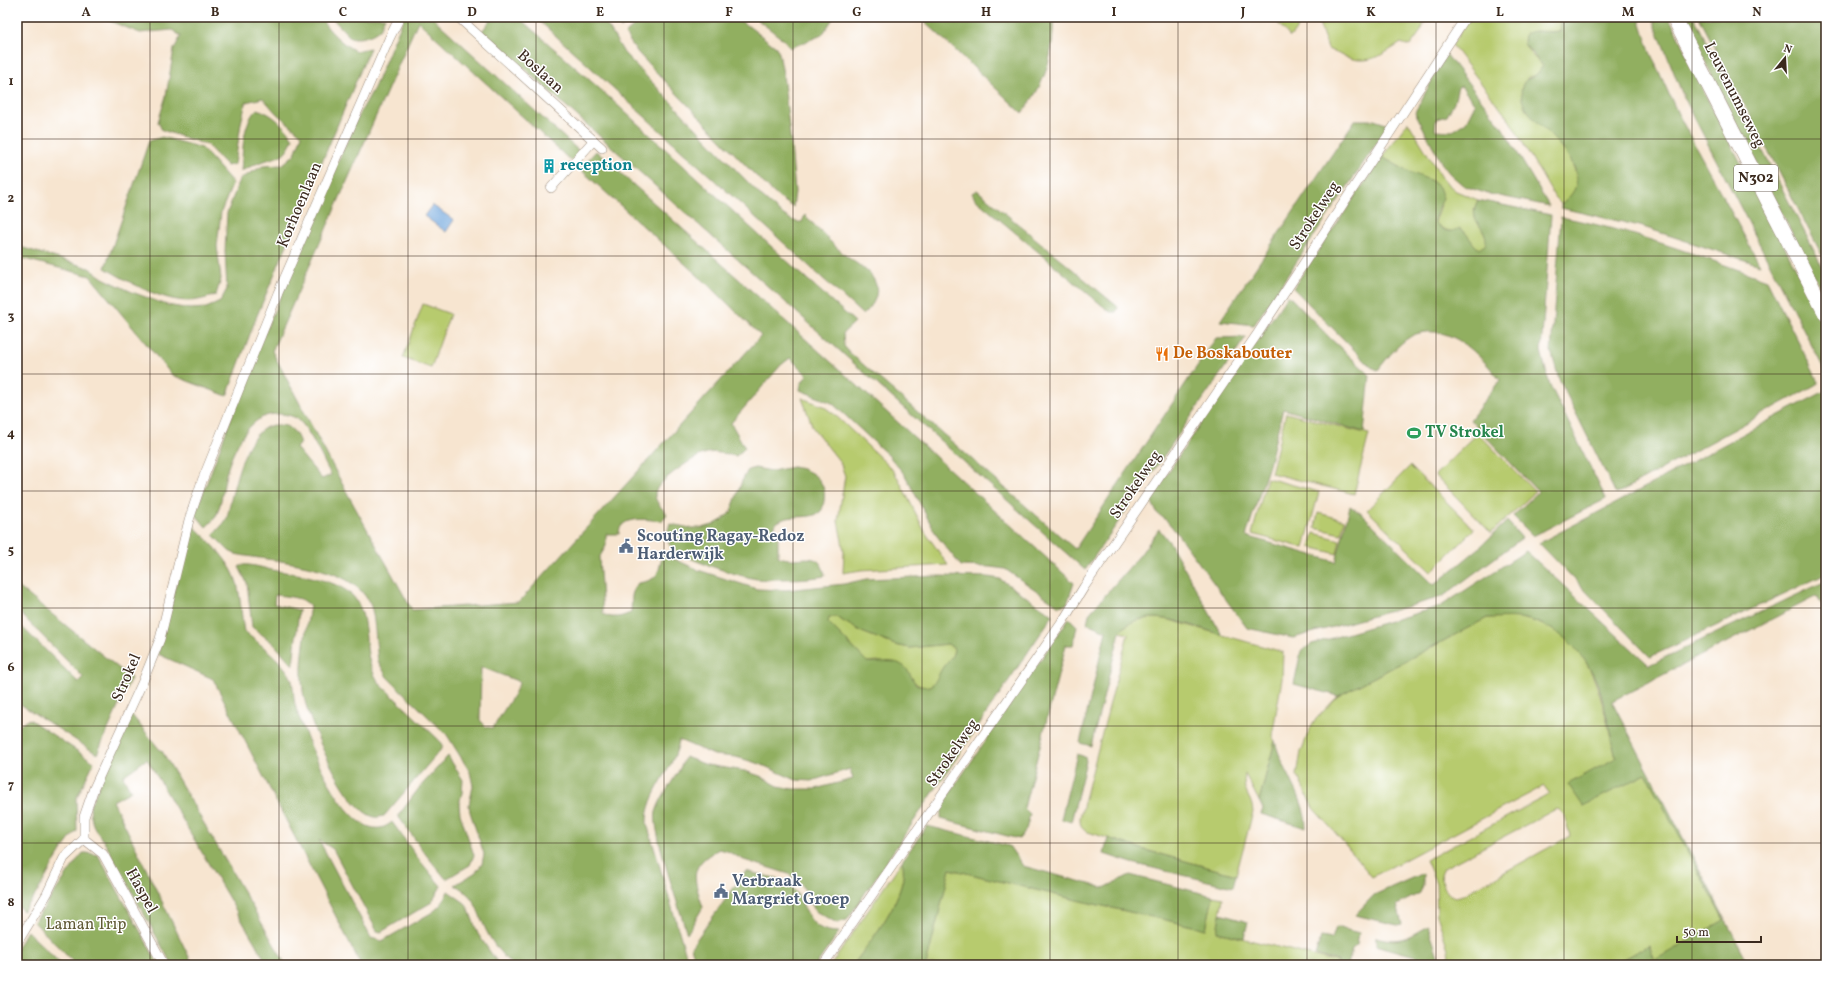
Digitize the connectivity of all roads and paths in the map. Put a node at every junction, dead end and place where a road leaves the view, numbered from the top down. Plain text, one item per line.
1 (400, 17) edge
2 (458, 17) edge
3 (1466, 17) edge
4 (1674, 17) edge
5 (1679, 17) edge
6 (1686, 42) junction
7 (593, 141) junction
8 (602, 148) dead end
9 (551, 188) dead end
10 (1826, 314) edge
11 (231, 407) joint
12 (84, 839) junction
13 (17, 943) edge
14 (164, 965) edge
15 (823, 965) edge

1 - 11 street, Korhoenlaan
2 - 7 street, Boslaan
3 - 15 street, Strokelweg
4 - 6 main road, Leuvenumseweg / N302
5 - 6 main road, Leuvenumseweg / N302
6 - 10 main road, Leuvenumseweg / N302
7 - 8 street, Boslaan
7 - 9 street
11 - 12 street, Strokel
12 - 13 street
12 - 14 street, Haspel

